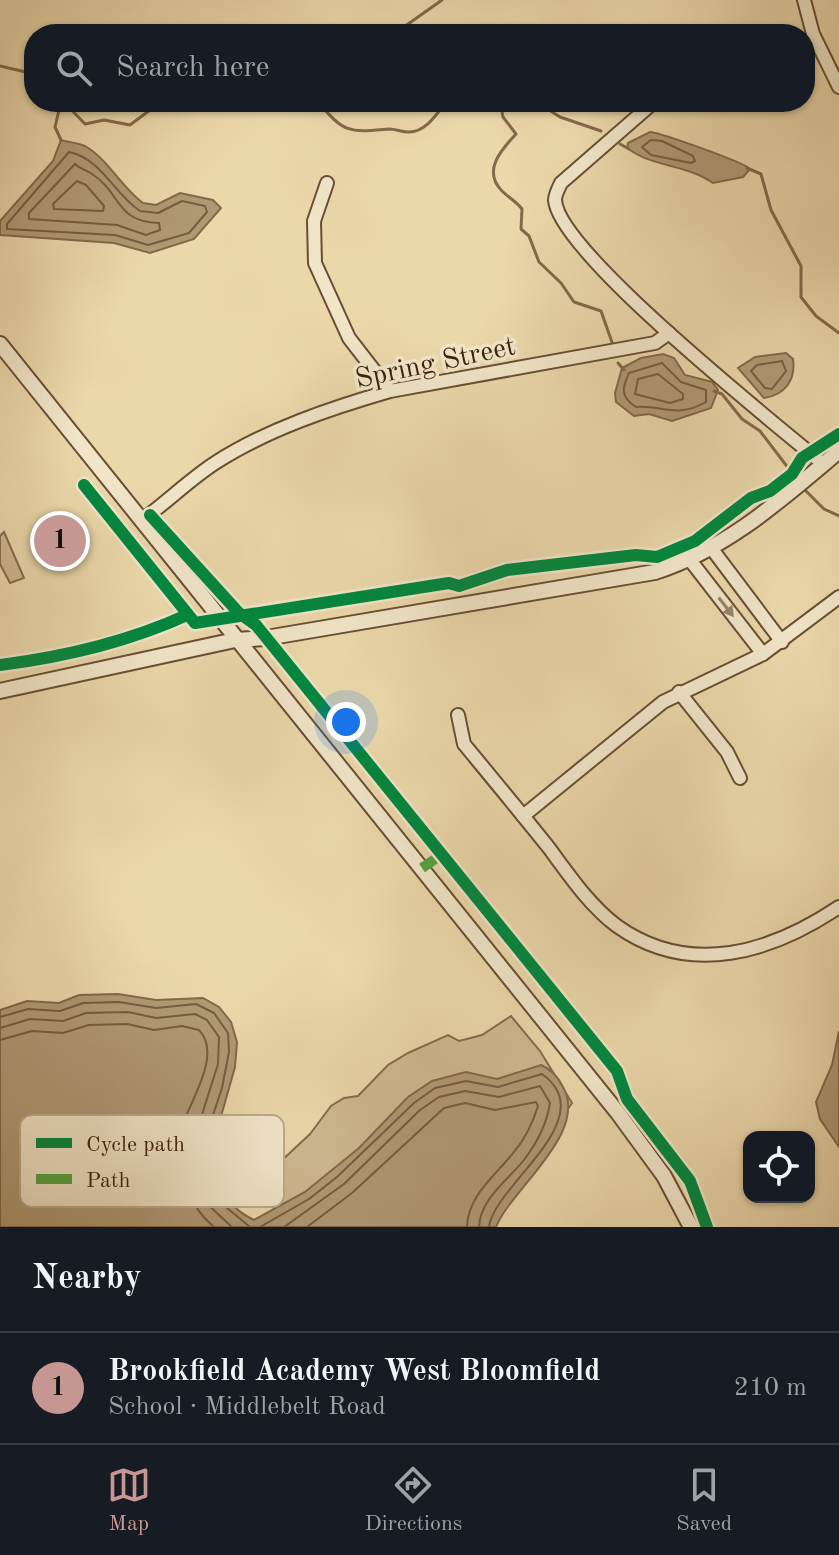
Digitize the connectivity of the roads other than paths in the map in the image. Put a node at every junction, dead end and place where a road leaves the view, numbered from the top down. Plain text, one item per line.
1 (804, 0) edge
2 (807, 24) edge
3 (815, 45) edge
4 (839, 87) edge
5 (643, 112) edge
6 (327, 183) dead end
7 (669, 333) junction
8 (0, 344) edge
9 (390, 391) junction
10 (839, 451) edge
11 (823, 464) junction
12 (142, 520) junction
13 (712, 549) junction
14 (690, 560) junction
15 (839, 597) edge
16 (235, 640) junction
17 (782, 642) junction
18 (763, 654) junction
19 (0, 691) edge
20 (679, 692) junction
21 (458, 715) dead end
22 (740, 778) dead end
23 (523, 816) junction
24 (839, 907) edge
25 (691, 1227) edge

1 - 2 street
3 - 4 street
5 - 7 street
6 - 9 street
7 - 9 street, Spring Street
7 - 11 street
8 - 12 street
9 - 12 street, Spring Street
10 - 11 street
11 - 13 street
12 - 16 street
13 - 14 street
13 - 17 street
14 - 16 street
14 -> 18 street
15 - 17 street
16 - 19 street
16 - 25 street
17 - 18 street
18 - 20 street
20 - 22 street
20 - 23 street
21 - 23 street
23 - 24 street

